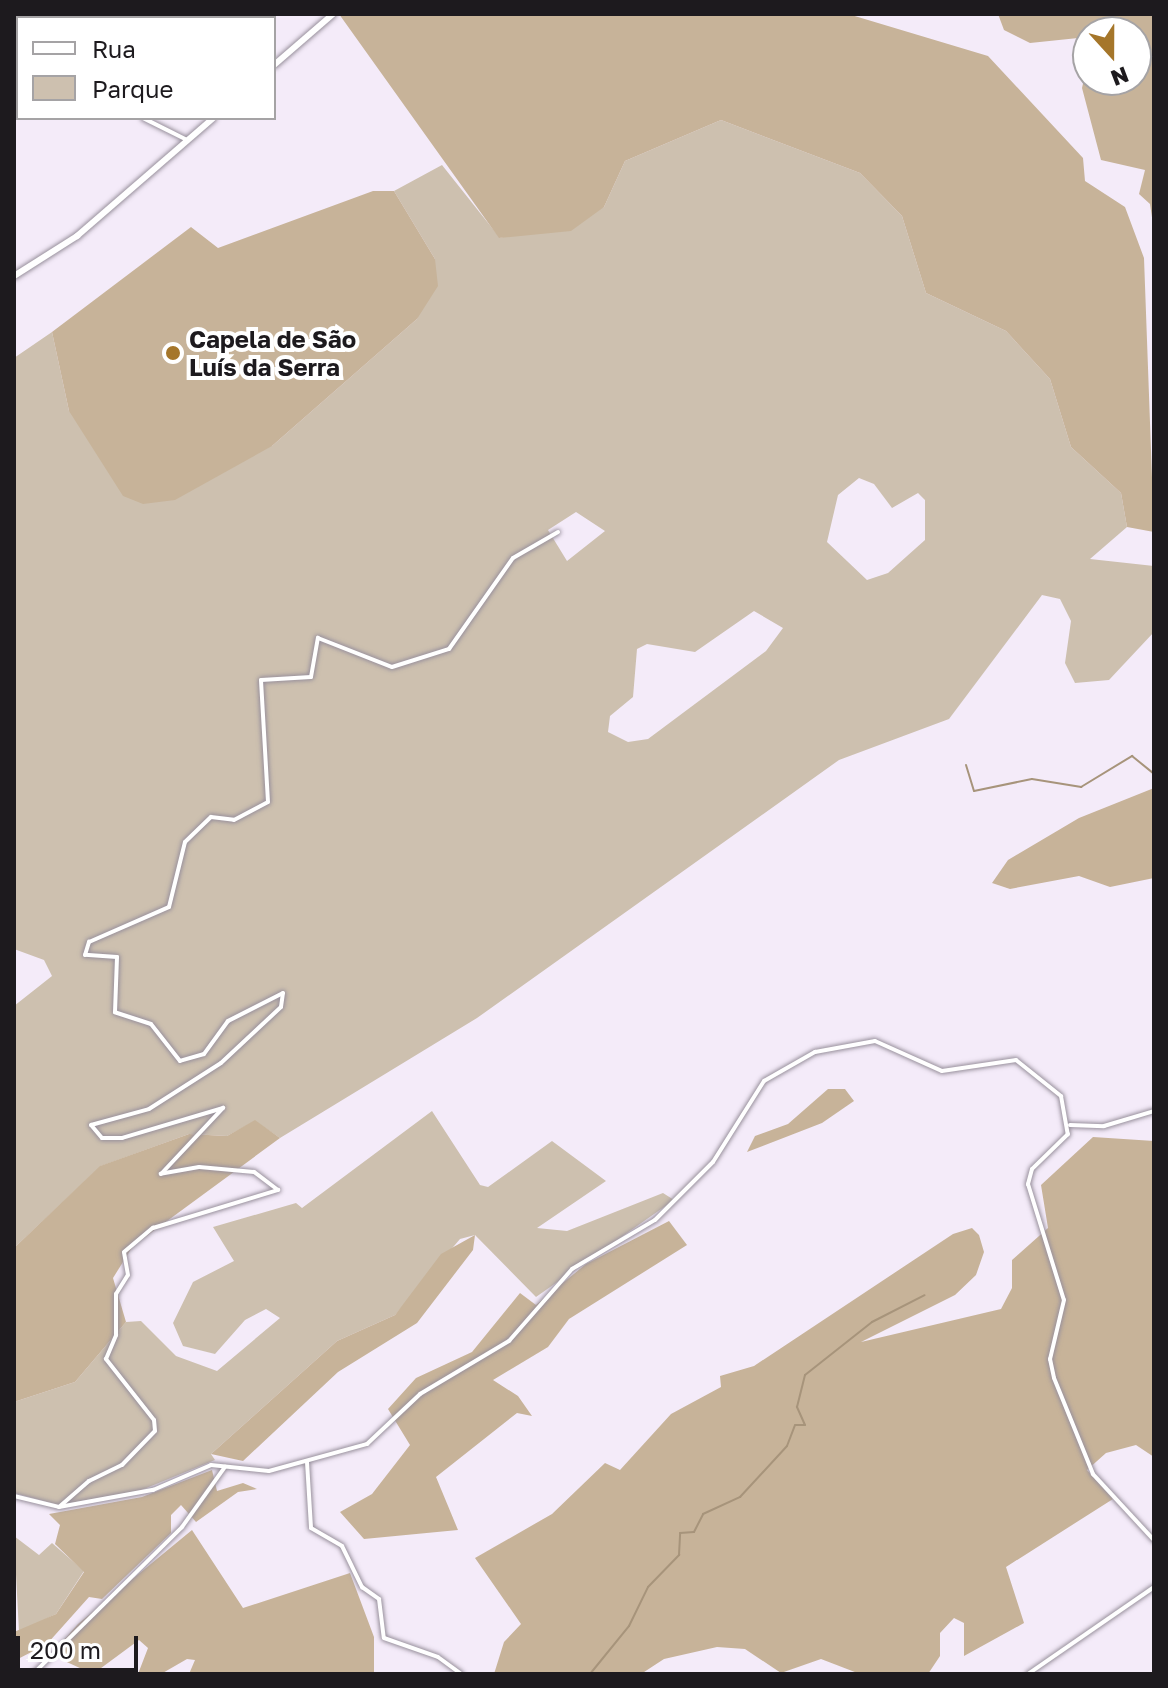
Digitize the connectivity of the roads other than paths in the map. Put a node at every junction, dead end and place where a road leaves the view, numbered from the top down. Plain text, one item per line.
1 (333, 14) edge
2 (276, 63) edge
3 (147, 120) edge
4 (211, 120) edge
5 (187, 140) junction
6 (14, 276) edge
7 (558, 532) dead end
8 (1154, 1111) edge
9 (1070, 1125) junction
10 (307, 1462) junction
11 (225, 1467) junction
12 (14, 1496) edge
13 (59, 1507) junction
14 (1154, 1540) edge
15 (1154, 1587) edge
16 (33, 1674) edge
17 (461, 1674) edge
18 (1028, 1674) edge

1 - 2 main road
3 - 5 street
4 - 5 main road
5 - 6 main road
7 - 13 street
8 - 9 street
9 - 10 street
9 - 14 street
10 - 11 street
10 - 17 street
11 - 13 street
11 - 16 street
12 - 13 street
15 - 18 street

